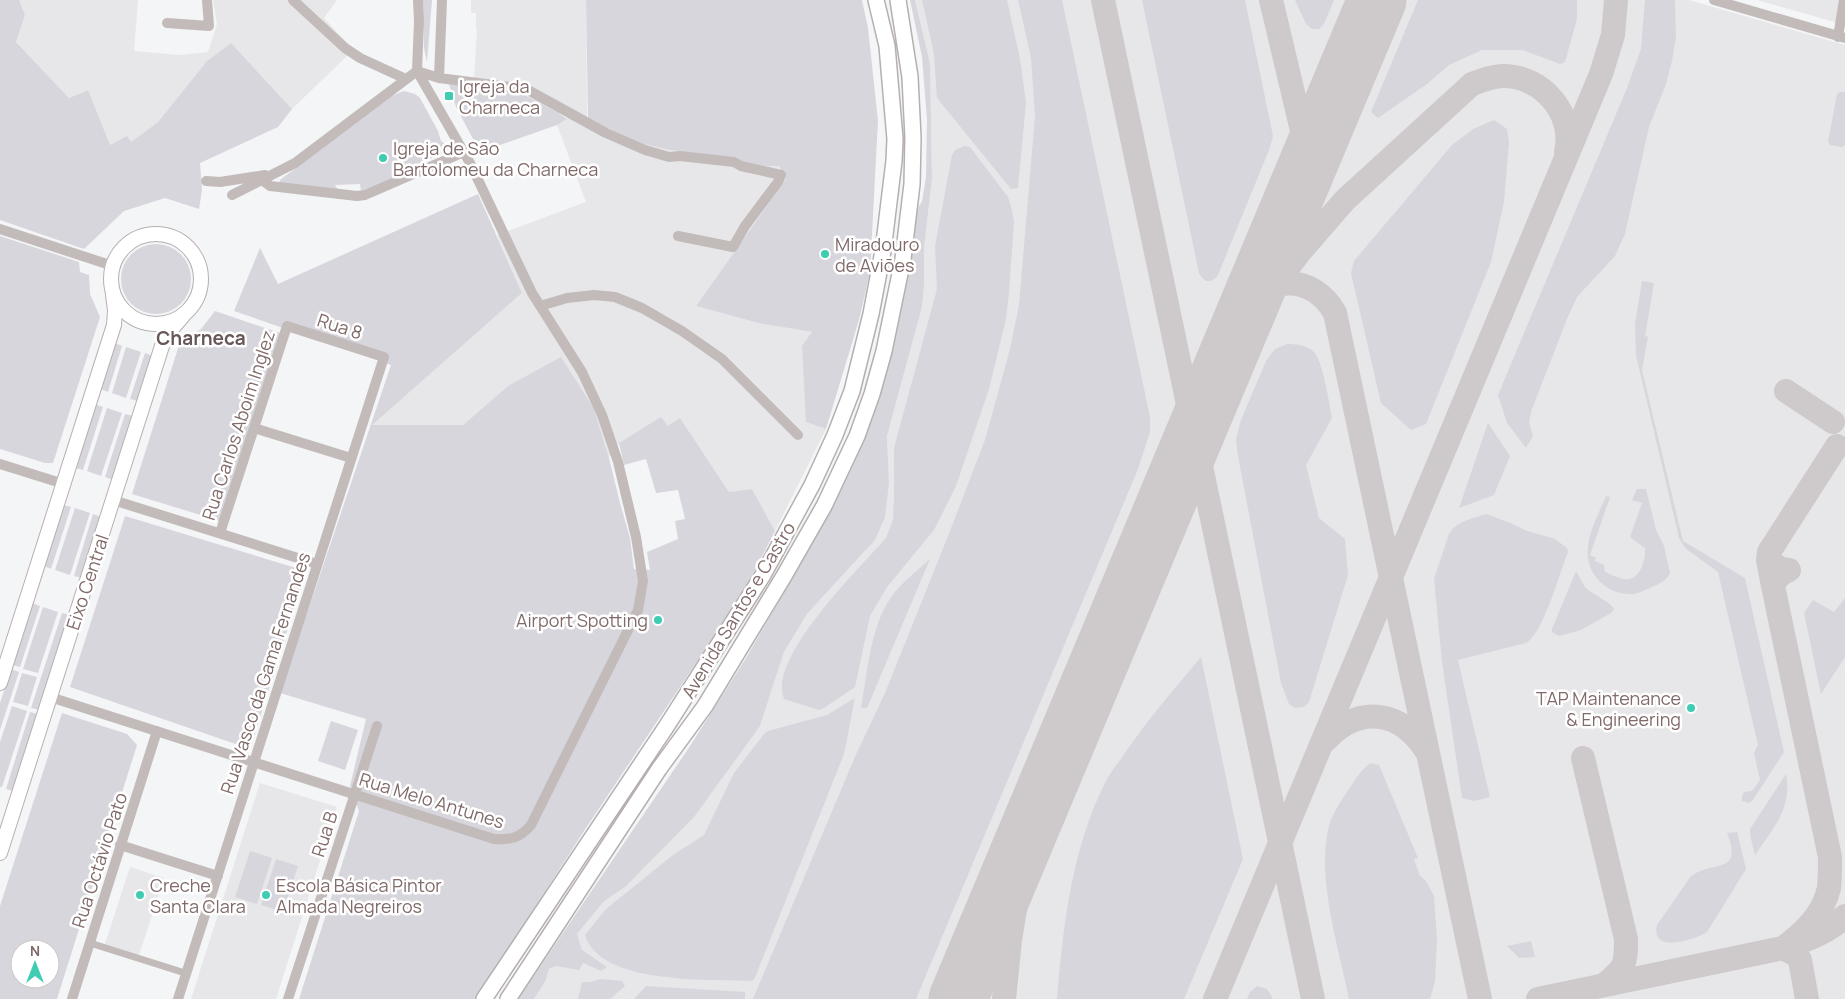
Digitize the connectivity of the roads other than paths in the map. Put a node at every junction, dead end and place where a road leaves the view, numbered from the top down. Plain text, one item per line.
1 (206, 0) edge
2 (293, 0) edge
3 (418, 0) edge
4 (442, 0) edge
5 (876, 0) edge
6 (898, 0) edge
7 (1714, 0) edge
8 (1844, 0) edge
9 (167, 23) dead end
10 (1842, 37) edge
11 (417, 71) junction
12 (406, 78) junction
13 (439, 78) junction
14 (464, 152) junction
15 (276, 174) junction
16 (206, 180) dead end
17 (262, 180) junction
18 (232, 196) dead end
19 (0, 229) edge
20 (678, 236) dead end
21 (113, 266) junction
22 (113, 295) junction
23 (540, 306) junction
24 (183, 316) junction
25 (287, 326) joint
26 (384, 357) joint
27 (254, 428) junction
28 (798, 435) dead end
29 (351, 458) junction
30 (0, 464) edge
31 (64, 484) junction
32 (113, 500) junction
33 (220, 534) junction
34 (317, 564) junction
35 (0, 682) edge
36 (50, 697) junction
37 (377, 726) dead end
38 (157, 731) junction
39 (253, 762) junction
40 (354, 794) junction
41 (120, 845) junction
42 (0, 853) edge
43 (218, 876) junction
44 (90, 943) junction
45 (186, 973) junction
46 (72, 999) edge
47 (178, 999) edge
48 (288, 999) edge
49 (484, 999) edge
50 (508, 999) edge

1 - 9 street
2 - 12 street
3 - 11 street
4 - 13 street
5 - 49 main road, Avenida Santos e Castro
6 - 50 main road, Avenida Santos e Castro
7 - 10 street
8 - 10 street
11 - 12 street
11 - 13 street
11 - 14 street
12 - 15 street
13 - 20 street
14 - 17 street
14 - 23 street
15 - 16 street
15 - 17 street
17 - 18 street
19 - 21 street
21 - 22 main road
21 - 24 main road
22 - 24 main road
22 - 31 main road
23 - 28 street
23 - 40 street, Rua Melo Antunes
24 - 32 main road, Eixo Central
25 - 26 street, Rua 8
25 - 27 street, Rua Carlos Aboim Inglez
26 - 29 street, Rua Vasco da Gama Fernandes
27 - 29 street
27 - 33 street, Rua Carlos Aboim Inglez
29 - 34 street, Rua Vasco da Gama Fernandes
30 - 31 street
31 - 35 main road
32 - 33 street
32 - 36 main road, Eixo Central
33 - 34 street
34 - 39 street, Rua Vasco da Gama Fernandes
36 - 38 street, Rua Melo Antunes
36 - 42 main road, Eixo Central
37 - 40 street, Rua B
38 - 39 street, Rua Melo Antunes
38 - 41 street, Rua Octávio Pato
39 - 40 street, Rua Melo Antunes
39 - 43 street, Rua Vasco da Gama Fernandes
40 - 48 street, Rua B
41 - 43 street
41 - 44 street, Rua Octávio Pato
43 - 45 street, Rua Vasco da Gama Fernandes
44 - 45 street
44 - 46 street, Rua Octávio Pato
45 - 47 street, Rua Vasco da Gama Fernandes

